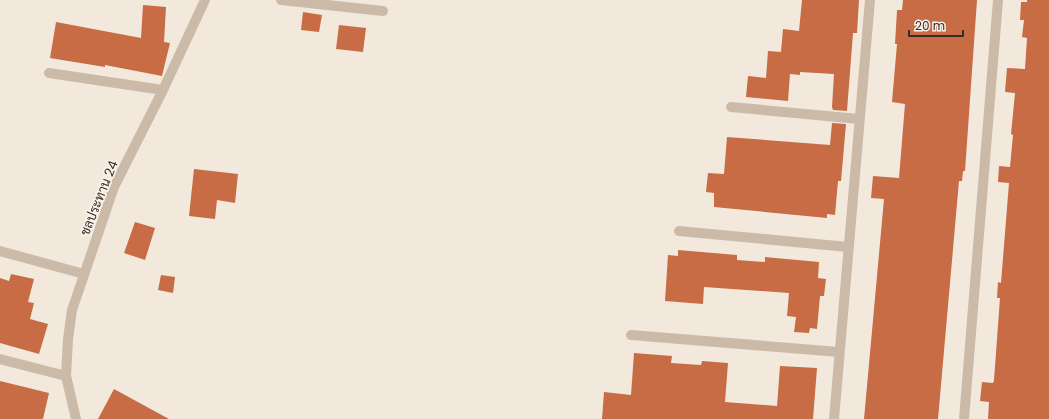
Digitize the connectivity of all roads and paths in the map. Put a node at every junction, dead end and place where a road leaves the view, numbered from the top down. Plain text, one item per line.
1 (205, 0) edge
2 (281, 0) edge
3 (870, 0) edge
4 (998, 0) edge
5 (383, 11) dead end
6 (49, 73) dead end
7 (163, 90) junction
8 (731, 107) dead end
9 (859, 119) junction
10 (679, 231) dead end
11 (848, 247) junction
12 (0, 251) edge
13 (84, 274) junction
14 (631, 335) dead end
15 (839, 352) junction
16 (0, 359) edge
17 (66, 376) junction
18 (76, 419) edge
19 (834, 419) edge
20 (964, 419) edge

1 - 7 street, ชลประทาน 24
2 - 5 street
3 - 9 street
4 - 20 street
6 - 7 street
7 - 13 street, ชลประทาน 24
8 - 9 street
9 - 11 street
10 - 11 street
11 - 15 street
12 - 13 street
13 - 17 street, ชลประทาน 24
14 - 15 street
15 - 19 street
16 - 17 street
17 - 18 street, ชลประทาน 24

